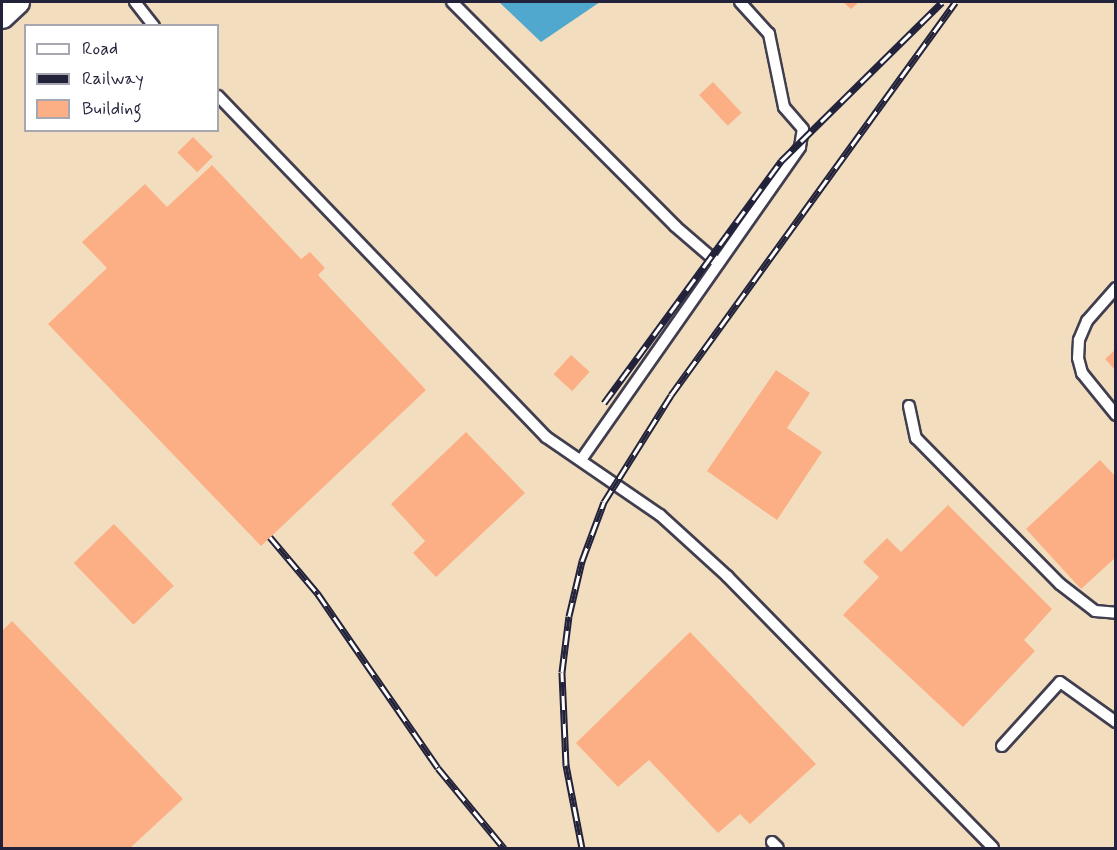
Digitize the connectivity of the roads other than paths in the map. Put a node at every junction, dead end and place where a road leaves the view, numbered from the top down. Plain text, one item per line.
1 (18, 2) edge
2 (135, 2) edge
3 (452, 2) edge
4 (740, 2) edge
5 (2, 17) edge
6 (152, 24) edge
7 (219, 97) edge
8 (718, 263) junction
9 (1116, 288) edge
10 (909, 406) dead end
11 (1116, 415) edge
12 (580, 460) junction
13 (1116, 614) edge
14 (1116, 722) edge
15 (1002, 746) dead end
16 (993, 849) edge

1 - 5 street
2 - 6 lane
3 - 8 lane
4 - 8 lane
7 - 12 lane
8 - 12 lane
9 - 11 lane
10 - 13 lane
12 - 16 lane
14 - 15 lane

